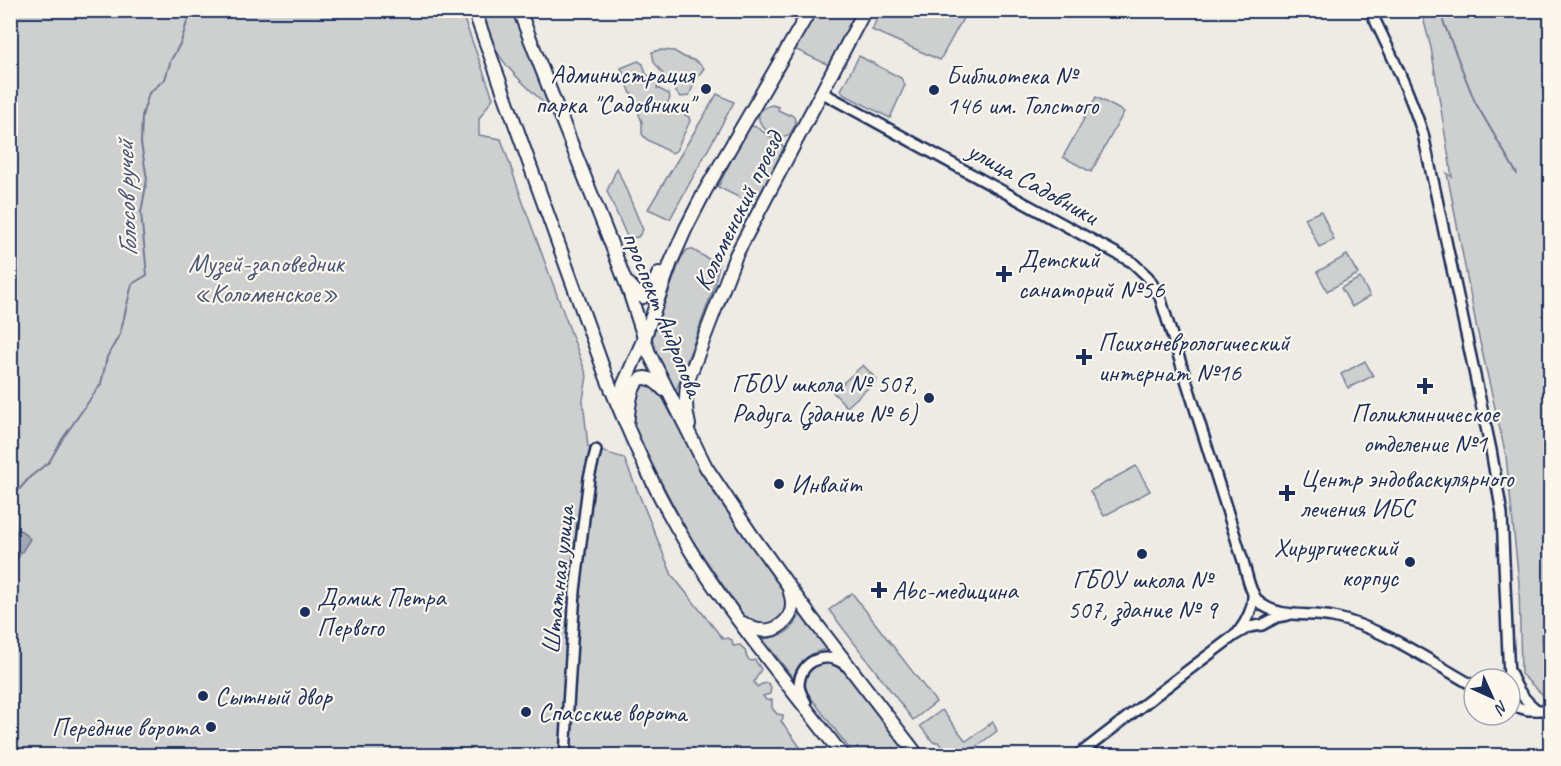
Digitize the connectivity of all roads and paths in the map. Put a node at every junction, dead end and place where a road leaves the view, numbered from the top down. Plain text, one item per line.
1 (474, 10) edge
2 (519, 10) edge
3 (810, 10) edge
4 (865, 10) edge
5 (1370, 10) edge
6 (823, 93) junction
7 (677, 248) junction
8 (623, 276) junction
9 (645, 336) junction
10 (669, 395) junction
11 (619, 409) junction
12 (627, 429) junction
13 (692, 441) junction
14 (596, 450) dead end
15 (788, 584) junction
16 (1253, 593) junction
17 (1264, 605) junction
18 (1250, 611) junction
19 (1290, 614) junction
20 (739, 621) junction
21 (1263, 623) junction
22 (1236, 635) junction
23 (1508, 667) edge
24 (853, 673) junction
25 (1462, 678) edge
26 (1522, 696) edge
27 (1522, 708) edge
28 (1537, 710) junction
29 (1551, 710) edge
30 (810, 713) junction
31 (565, 756) edge
32 (843, 756) edge
33 (918, 756) edge
34 (1077, 756) edge

1 - 11 main road
2 - 8 main road, проспект Андропова
3 - 7 main road, Коломенский проезд
4 - 6 main road, Коломенский проезд
5 - 23 street
6 - 13 main road, Коломенский проезд
6 - 16 street, улица Садовники
7 - 8 main road
7 - 9 main road, Коломенский проезд
8 - 9 main road, проспект Андропова
9 - 10 main road, проспект Андропова
9 - 11 main road, Коломенский проезд
10 - 12 main road
10 - 13 main road, проспект Андропова
11 - 12 main road
12 - 20 main road
13 - 15 main road, проспект Андропова
14 - 31 street, Штатная улица
15 - 20 main road
15 - 24 main road, проспект Андропова
16 - 17 street, улица Садовники
16 - 18 street, улица Садовники
17 - 18 street
17 - 19 street
17 - 21 street
18 - 21 street
18 - 22 street
19 - 21 street
19 - 25 street
20 - 30 main road
21 - 22 street
22 - 34 street
24 - 30 street
24 - 33 main road, проспект Андропова
26 - 28 street
27 - 28 street
28 - 29 street
30 - 32 main road

